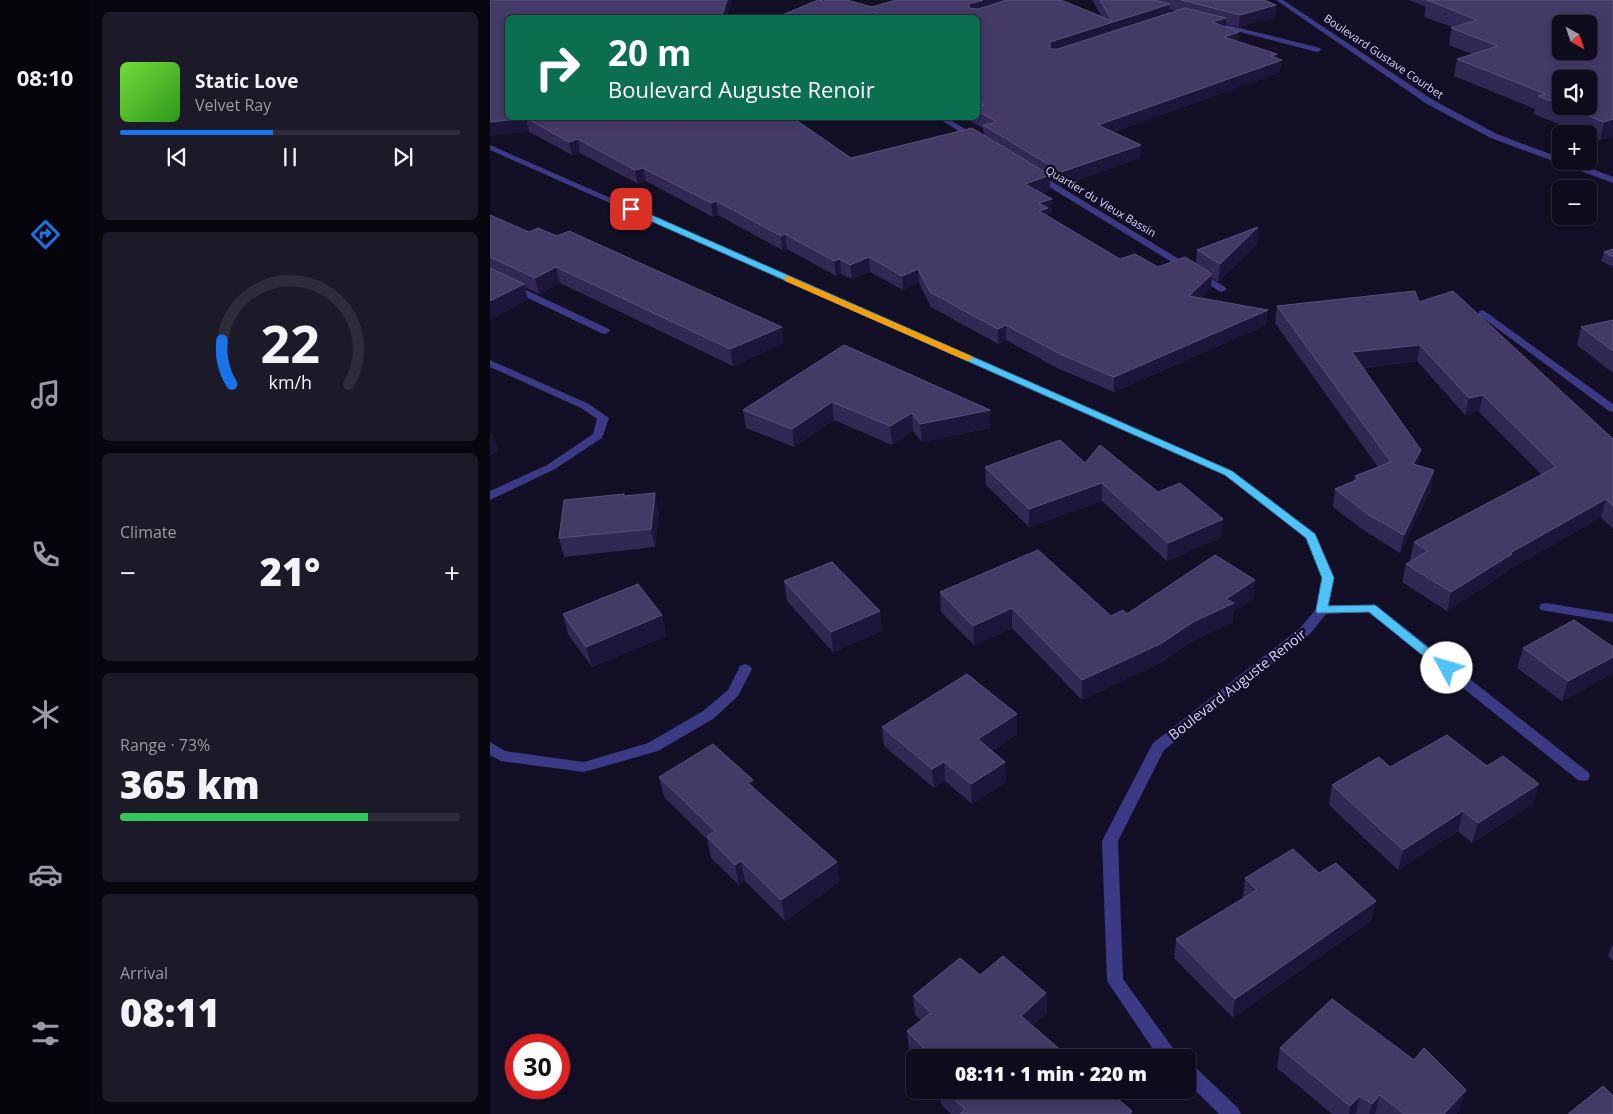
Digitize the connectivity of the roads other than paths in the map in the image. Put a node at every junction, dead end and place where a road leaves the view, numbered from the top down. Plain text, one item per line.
1 (1279, 0) edge
2 (1203, 21) edge
3 (1317, 50) dead end
4 (945, 120) edge
5 (984, 144) edge
6 (490, 148) edge
7 (1552, 157) edge
8 (1027, 169) edge
9 (1586, 170) edge
10 (1613, 180) edge
11 (490, 276) edge
12 (1222, 289) dead end
13 (1483, 313) dead end
14 (605, 331) dead end
15 (490, 363) edge
16 (1613, 409) edge
17 (490, 496) edge
18 (1546, 607) dead end
19 (1322, 610) junction
20 (1613, 618) edge
21 (745, 669) dead end
22 (490, 747) edge
23 (1583, 776) dead end
24 (1163, 1049) edge
25 (1196, 1080) edge
26 (1232, 1114) edge

1 - 7 street, Boulevard Gustave Courbet
2 - 3 street
4 - 5 street
6 - 19 street, Boulevard Auguste Renoir
8 - 12 street, Quartier du Vieux Bassin
9 - 10 street, Boulevard Gustave Courbet
11 - 14 street
13 - 16 street
15 - 17 street
18 - 20 street
19 - 23 street
19 - 24 street, Boulevard Auguste Renoir
21 - 22 street
25 - 26 street

